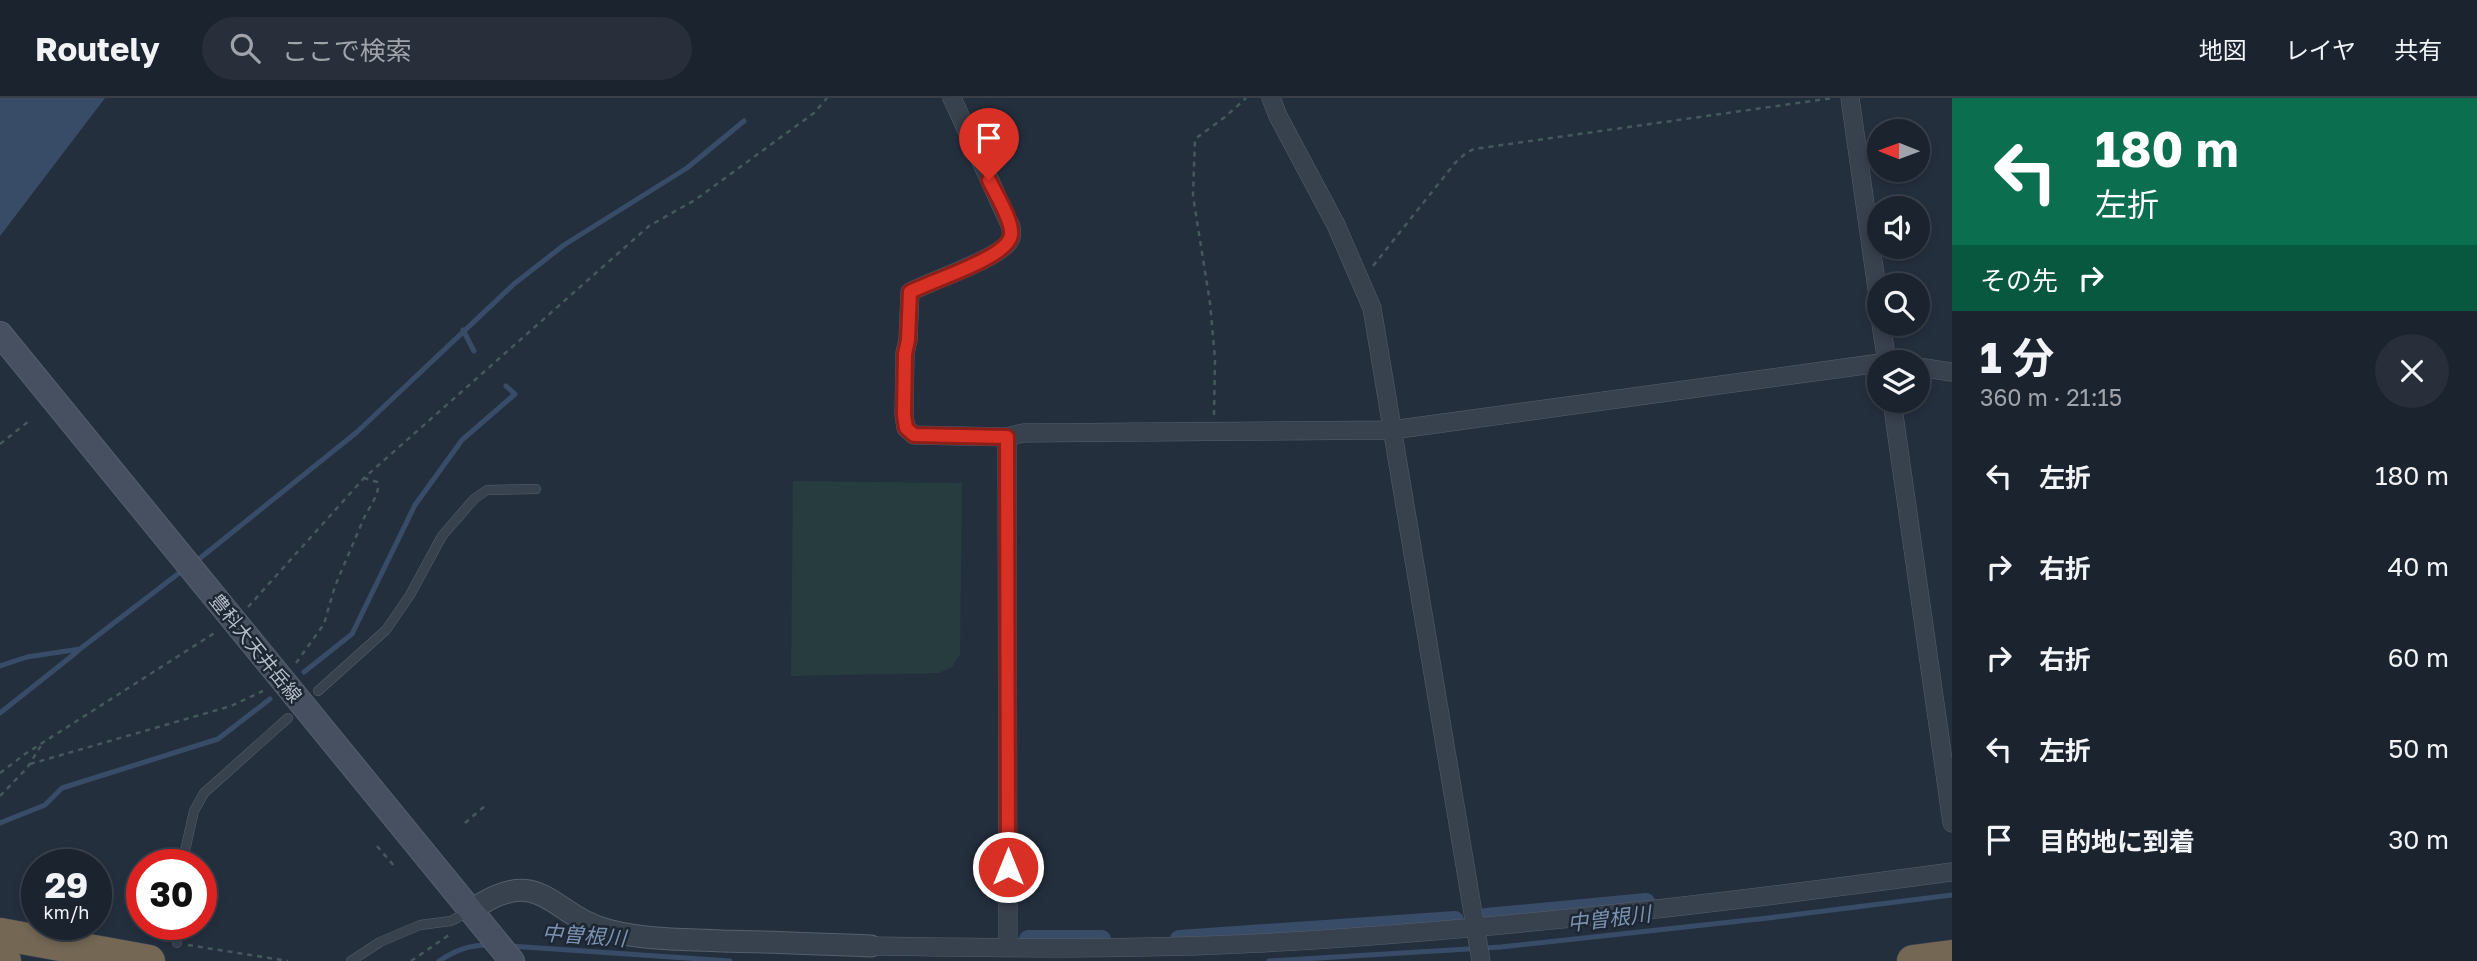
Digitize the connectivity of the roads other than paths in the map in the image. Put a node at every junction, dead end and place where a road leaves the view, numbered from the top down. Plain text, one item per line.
1 (952, 98) edge
2 (1271, 98) edge
3 (1850, 98) edge
4 (1875, 273) edge
5 (0, 334) edge
6 (1867, 365) edge
7 (1930, 369) edge
8 (1952, 372) edge
9 (1894, 413) edge
10 (1391, 430) junction
11 (1007, 437) junction
12 (536, 489) dead end
13 (318, 691) dead end
14 (288, 718) dead end
15 (1952, 823) edge
16 (185, 849) edge
17 (1952, 872) edge
18 (480, 920) junction
19 (1476, 931) junction
20 (0, 934) edge
21 (870, 946) joint
22 (1008, 948) junction
23 (1952, 956) edge
24 (510, 958) edge
25 (0, 960) edge
26 (1481, 960) edge
27 (5, 961) edge
28 (149, 961) edge
29 (351, 961) edge
30 (1913, 961) edge

1 - 11 street
2 - 10 street
3 - 4 street
5 - 18 main road, 豊科大天井岳線
6 - 10 street
7 - 8 street
9 - 15 street
10 - 11 street
10 - 19 street
11 - 22 street
12 - 13 lane
14 - 16 lane
17 - 19 street
18 - 21 street
18 - 24 main road, 豊科大天井岳線
18 - 29 lane
19 - 22 street
19 - 26 street
20 - 28 highway
21 - 22 street
23 - 30 highway
25 - 27 highway

